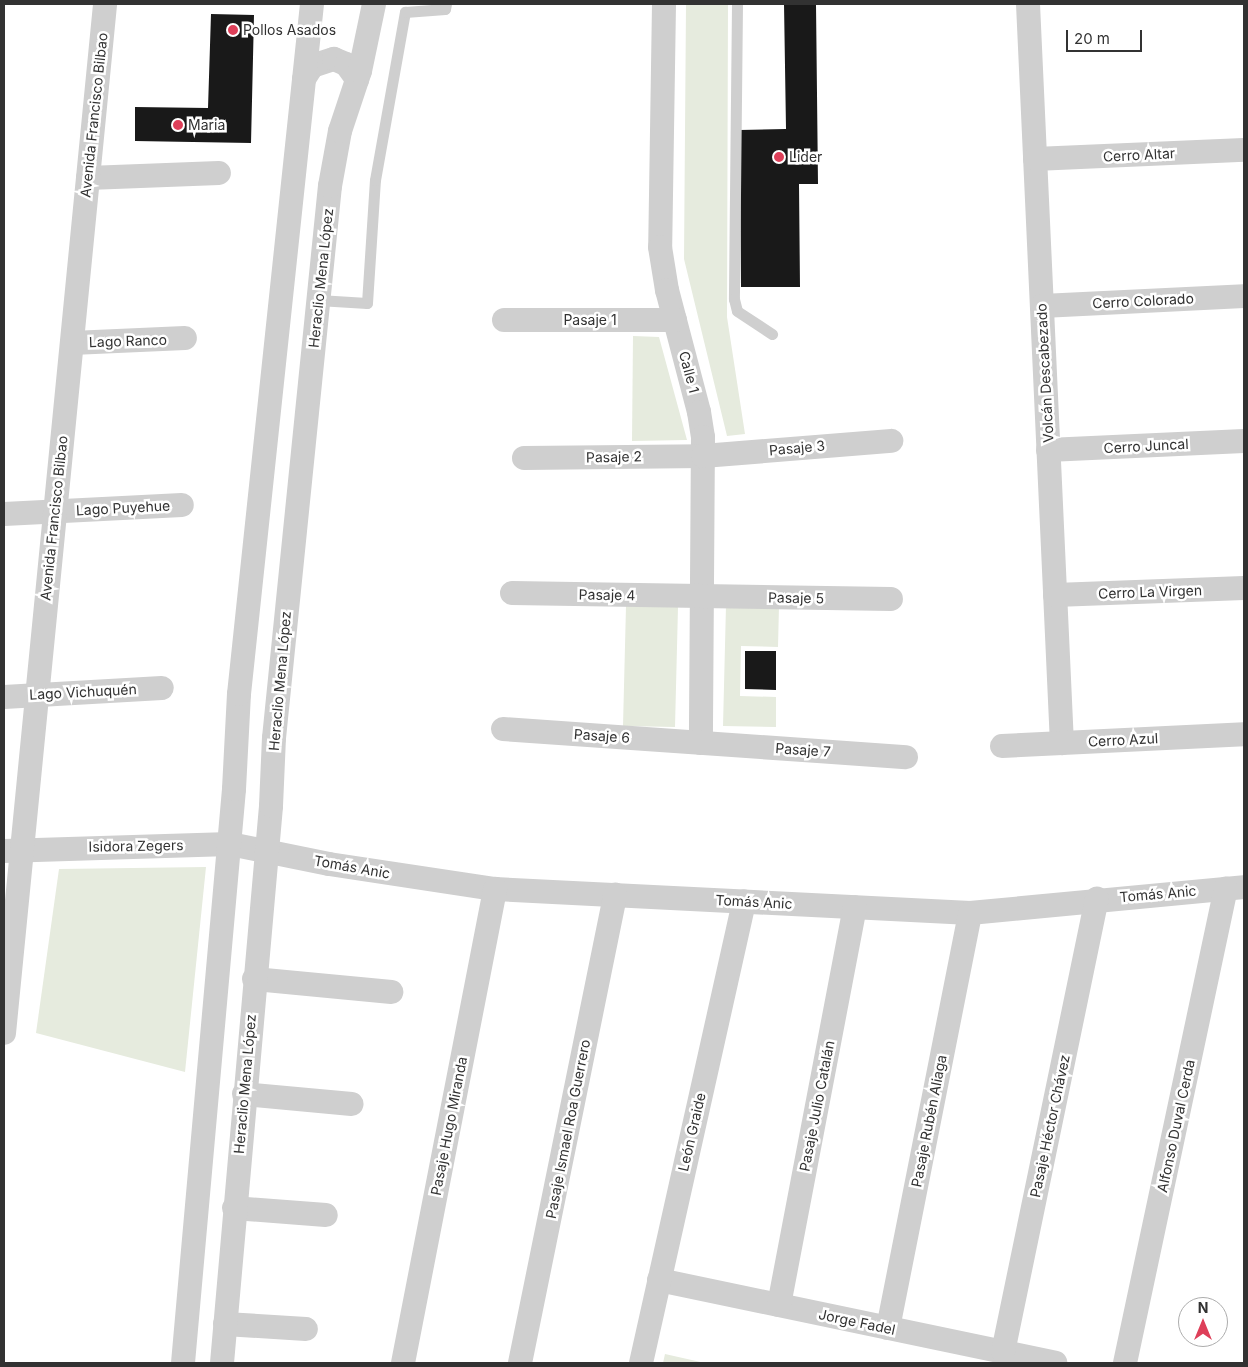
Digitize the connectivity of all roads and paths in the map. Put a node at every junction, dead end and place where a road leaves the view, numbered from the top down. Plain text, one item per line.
1 (105, 4) edge
2 (312, 4) edge
3 (374, 4) edge
4 (446, 4) edge
5 (664, 4) edge
6 (737, 4) edge
7 (1028, 4) edge
8 (304, 79) junction
9 (357, 79) junction
10 (1244, 150) edge
11 (1035, 159) junction
12 (219, 173) dead end
13 (88, 178) junction
14 (1244, 296) edge
15 (318, 300) junction
16 (1042, 306) junction
17 (504, 320) dead end
18 (676, 320) junction
19 (772, 334) dead end
20 (185, 338) dead end
21 (72, 343) junction
22 (891, 441) dead end
23 (1244, 441) edge
24 (1048, 450) junction
25 (704, 456) junction
26 (524, 458) dead end
27 (299, 492) junction
28 (260, 494) junction
29 (182, 505) dead end
30 (55, 511) junction
31 (4, 514) edge
32 (1244, 588) edge
33 (512, 593) dead end
34 (702, 596) junction
35 (1055, 596) junction
36 (891, 599) dead end
37 (162, 688) dead end
38 (37, 695) junction
39 (4, 697) edge
40 (503, 729) dead end
41 (1244, 734) edge
42 (701, 743) junction
43 (1062, 743) junction
44 (1002, 746) dead end
45 (906, 757) dead end
46 (230, 844) junction
47 (267, 849) junction
48 (13, 850) edge
49 (1235, 888) edge
50 (495, 890) junction
51 (615, 895) junction
52 (1096, 899) junction
53 (744, 901) junction
54 (855, 907) junction
55 (970, 913) junction
56 (254, 980) junction
57 (391, 992) dead end
58 (4, 1033) edge
59 (244, 1094) junction
60 (352, 1104) dead end
61 (234, 1208) junction
62 (326, 1215) dead end
63 (660, 1280) junction
64 (779, 1305) junction
65 (225, 1324) junction
66 (888, 1328) junction
67 (306, 1329) dead end
68 (1004, 1352) junction
69 (183, 1363) edge
70 (222, 1363) edge
71 (403, 1363) edge
72 (520, 1363) edge
73 (641, 1363) edge
74 (1055, 1363) edge
75 (1125, 1363) edge

1 - 13 street, Avenida Francisco Bilbao
2 - 8 street
3 - 9 street, Heraclio Mena López
4 - 15 lane
5 - 18 street, Calle 1
6 - 19 lane
7 - 11 street, Volcán Descabezado
8 - 9 street
8 - 28 street
9 - 15 street, Heraclio Mena López
10 - 11 street, Cerro Altar
11 - 16 street, Volcán Descabezado
12 - 13 street
13 - 21 street, Avenida Francisco Bilbao
14 - 16 street, Cerro Colorado
15 - 27 street, Heraclio Mena López
16 - 24 street, Volcán Descabezado
17 - 18 street, Pasaje 1
18 - 25 street, Calle 1
20 - 21 street, Lago Ranco
21 - 30 street, Avenida Francisco Bilbao
22 - 25 street, Pasaje 3
23 - 24 street, Cerro Juncal
24 - 35 street, Volcán Descabezado
25 - 26 street, Pasaje 2
25 - 34 street, Calle 1
27 - 28 street
27 - 47 street, Heraclio Mena López
28 - 46 street
29 - 30 street, Lago Puyehue
30 - 31 street, Lago Puyehue
30 - 38 street, Avenida Francisco Bilbao
32 - 35 street, Cerro La Virgen
33 - 34 street, Pasaje 4
34 - 36 street, Pasaje 5
34 - 42 street, Calle 1
35 - 43 street, Volcán Descabezado
37 - 38 street, Lago Vichuquén
38 - 39 street, Lago Vichuquén
38 - 48 street, Avenida Francisco Bilbao
40 - 42 street, Pasaje 6
41 - 43 street, Cerro Azul
42 - 45 street, Pasaje 7
43 - 44 street, Cerro Azul
46 - 47 street, Isidora Zegers
46 - 48 street, Isidora Zegers
46 - 69 street
47 - 50 street, Tomás Anic
47 - 56 street, Heraclio Mena López
48 - 58 street, Avenida Francisco Bilbao
49 - 52 street, Tomás Anic
49 - 75 street, Alfonso Duval Cerda
50 - 51 street, Tomás Anic
50 - 71 street, Pasaje Hugo Miranda
51 - 53 street, Tomás Anic
51 - 72 street, Pasaje Ismael Roa Guerrero
52 - 55 street, Tomás Anic
52 - 68 street, Pasaje Héctor Chávez
53 - 54 street, Tomás Anic
53 - 63 street, León Graide
54 - 55 street, Tomás Anic
54 - 64 street, Pasaje Julio Catalán
55 - 66 street, Pasaje Rubén Aliaga
56 - 57 street
56 - 59 street, Heraclio Mena López
59 - 60 street
59 - 61 street, Heraclio Mena López
61 - 62 street
61 - 65 street, Heraclio Mena López
63 - 64 street, Jorge Fadel
63 - 73 street, León Graide
64 - 66 street, Jorge Fadel
65 - 67 street
65 - 70 street, Heraclio Mena López
66 - 68 street, Jorge Fadel
68 - 74 street, Jorge Fadel

